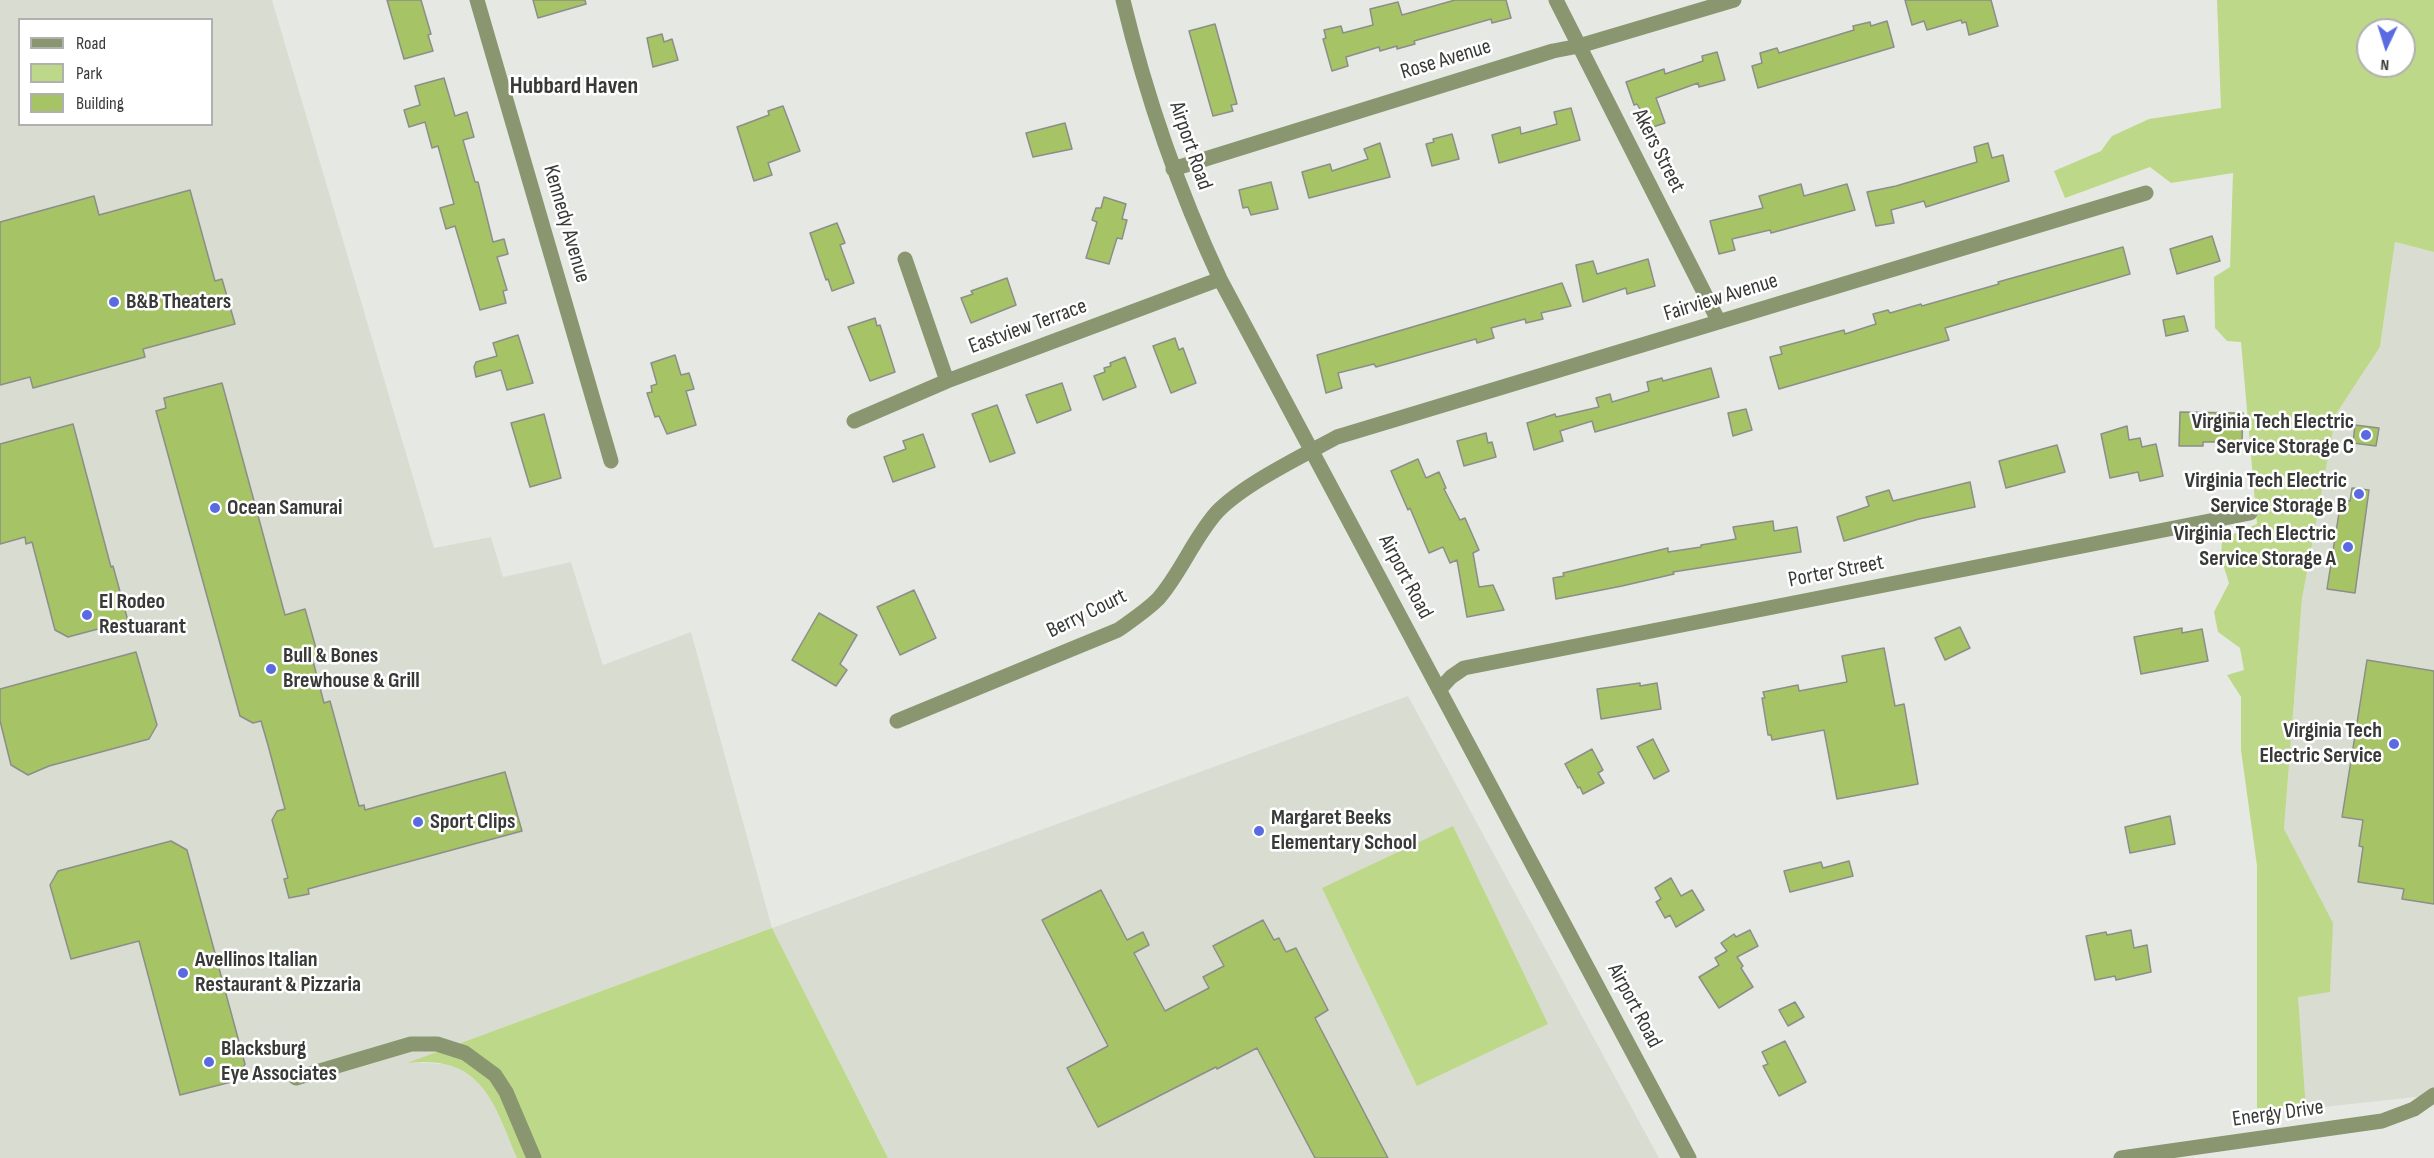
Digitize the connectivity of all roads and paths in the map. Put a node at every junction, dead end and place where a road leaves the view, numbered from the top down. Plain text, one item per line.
1 (477, 0) edge
2 (1123, 0) edge
3 (1556, 0) edge
4 (1734, 0) edge
5 (1579, 46) junction
6 (1173, 169) junction
7 (2146, 193) dead end
8 (905, 259) dead end
9 (1220, 279) junction
10 (1719, 322) junction
11 (947, 381) junction
12 (854, 421) dead end
13 (1312, 451) junction
14 (611, 461) dead end
15 (2250, 513) dead end
16 (1439, 690) junction
17 (897, 721) dead end
18 (296, 1078) dead end
19 (2434, 1095) edge
20 (534, 1158) edge
21 (1689, 1158) edge
22 (2121, 1158) edge

1 - 14 street, Kennedy Avenue
2 - 6 street, Airport Road
3 - 5 street, Akers Street
4 - 5 street, Rose Avenue
5 - 6 street, Rose Avenue
5 - 10 street, Akers Street
6 - 9 street, Airport Road
7 - 10 street, Fairview Avenue
8 - 11 street
9 - 11 street, Eastview Terrace
9 - 13 street, Airport Road
10 - 13 street, Fairview Avenue
11 - 12 street, Eastview Terrace
13 - 16 street, Airport Road
13 - 17 street, Berry Court
15 - 16 street, Porter Street
16 - 21 street, Airport Road
18 - 20 street
19 - 22 street, Energy Drive

